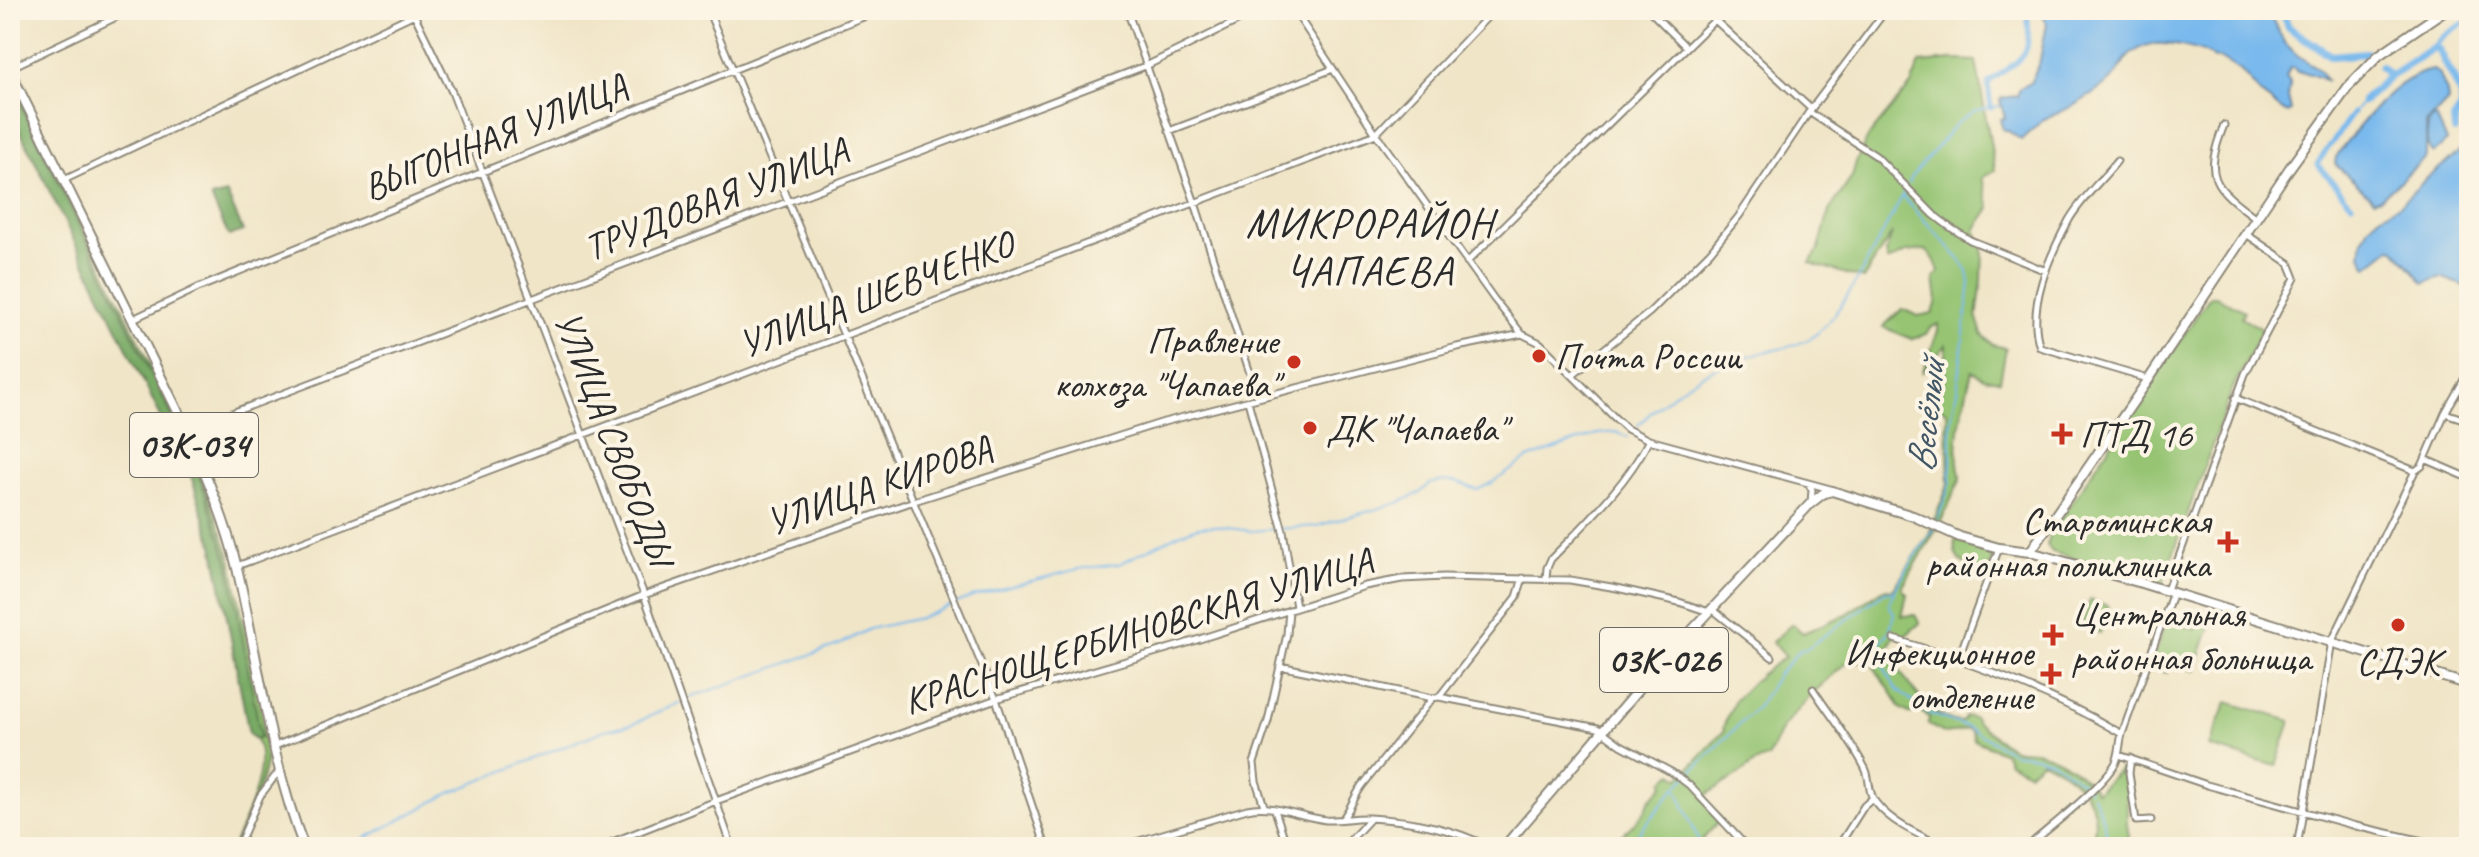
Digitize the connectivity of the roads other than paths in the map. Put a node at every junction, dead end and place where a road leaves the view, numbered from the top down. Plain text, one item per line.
1 (131, 10) edge
2 (423, 10) edge
3 (708, 10) edge
4 (880, 10) edge
5 (1127, 10) edge
6 (1260, 10) edge
7 (1294, 10) edge
8 (1494, 10) edge
9 (1649, 10) edge
10 (1725, 10) edge
11 (1886, 10) edge
12 (2445, 10) edge
13 (413, 12) edge
14 (1715, 20) junction
15 (1686, 47) junction
16 (1148, 65) junction
17 (10, 69) edge
18 (733, 69) junction
19 (1333, 69) junction
20 (1810, 110) junction
21 (2224, 125) dead end
22 (1169, 131) junction
23 (1376, 134) junction
24 (2117, 161) dead end
25 (482, 173) junction
26 (64, 180) junction
27 (789, 200) junction
28 (1195, 203) junction
29 (2256, 218) junction
30 (2246, 233) junction
31 (1467, 262) junction
32 (2046, 271) junction
33 (530, 300) junction
34 (132, 319) junction
35 (1522, 334) junction
36 (845, 336) junction
37 (2469, 371) edge
38 (1572, 375) junction
39 (2149, 379) junction
40 (1258, 398) junction
41 (2235, 398) junction
42 (1248, 401) junction
43 (2445, 413) junction
44 (2469, 421) edge
45 (187, 430) junction
46 (583, 434) junction
47 (1649, 440) junction
48 (2425, 459) junction
49 (2415, 471) junction
50 (2469, 478) edge
51 (1808, 483) junction
52 (1838, 491) junction
53 (914, 501) junction
54 (1811, 503) junction
55 (1999, 548) junction
56 (2030, 552) junction
57 (237, 566) junction
58 (1523, 578) junction
59 (1546, 579) junction
60 (2170, 591) junction
61 (644, 595) junction
62 (1292, 609) junction
63 (1710, 610) junction
64 (1894, 639) dead end
65 (2332, 641) junction
66 (1772, 657) dead end
67 (1960, 659) junction
68 (1280, 666) junction
69 (2469, 685) edge
70 (1446, 687) junction
71 (1813, 689) dead end
72 (1435, 698) junction
73 (996, 699) junction
74 (1451, 700) junction
75 (1602, 731) junction
76 (2122, 734) junction
77 (274, 747) junction
78 (2119, 755) junction
79 (2131, 758) junction
80 (279, 771) junction
81 (1872, 799) junction
82 (716, 801) junction
83 (1264, 806) junction
84 (1275, 809) junction
85 (2302, 810) junction
86 (1371, 818) junction
87 (1342, 819) junction
88 (2151, 820) dead end
89 (238, 847) edge
90 (304, 847) edge
91 (600, 847) edge
92 (732, 847) edge
93 (1046, 847) edge
94 (1119, 847) edge
95 (1287, 847) edge
96 (1344, 847) edge
97 (1489, 847) edge
98 (1504, 847) edge
99 (1747, 847) edge
100 (1838, 847) edge
101 (1945, 847) edge
102 (2027, 847) edge
103 (2297, 847) edge
104 (2450, 847) edge

1 - 17 street
2 - 13 street
3 - 18 street
4 - 18 street, ВЫГОННАЯ УЛИЦА
5 - 16 street
6 - 16 street, ТРУДОВАЯ УЛИЦА
7 - 19 street
8 - 23 street, УЛИЦА ШЕВЧЕНКО
9 - 15 street
10 - 14 street
11 - 20 street
12 - 29 main road
13 - 25 street, УЛИЦА СВОБОДЫ
13 - 26 street
14 - 15 street
14 - 20 street
15 - 31 street
16 - 22 street
16 - 27 street, ТРУДОВАЯ УЛИЦА
17 - 26 main road, 03К-034
18 - 25 street, ВЫГОННАЯ УЛИЦА
18 - 27 street
19 - 22 street
19 - 23 street
20 - 32 street
20 - 38 street
21 - 29 street
22 - 28 street
23 - 28 street, УЛИЦА ШЕВЧЕНКО
23 - 31 street
24 - 32 street
25 - 33 street, УЛИЦА СВОБОДЫ
25 - 34 street, ВЫГОННАЯ УЛИЦА
26 - 34 main road, 03К-034
27 - 33 street, ТРУДОВАЯ УЛИЦА
27 - 36 street
28 - 36 street, УЛИЦА ШЕВЧЕНКО
28 - 40 street
29 - 30 main road
30 - 39 main road
30 - 41 street
31 - 35 street
32 - 39 street
33 - 45 street, ТРУДОВАЯ УЛИЦА
33 - 46 street, УЛИЦА СВОБОДЫ
34 - 45 main road, 03К-034
35 - 38 street
35 - 40 street, УЛИЦА КИРОВА
36 - 46 street, УЛИЦА ШЕВЧЕНКО
36 - 53 street
37 - 43 street
38 - 47 street
39 - 56 main road
40 - 42 street, УЛИЦА КИРОВА
41 - 49 street
41 - 60 street
42 - 53 street, УЛИЦА КИРОВА
42 - 62 street
43 - 44 street
43 - 48 street
45 - 57 main road, 03К-034
46 - 57 street, УЛИЦА ШЕВЧЕНКО
46 - 61 street, УЛИЦА СВОБОДЫ
47 - 51 street
47 - 59 street
48 - 49 street
48 - 50 street
49 - 65 street
51 - 52 street
51 - 54 street
52 - 54 main road, 03К-026
52 - 55 main road
53 - 61 street, УЛИЦА КИРОВА
53 - 73 street
54 - 63 main road, 03К-026
55 - 56 main road
55 - 67 street
56 - 60 main road
57 - 77 main road, 03К-034
58 - 59 street, КРАСНОЩЕРБИНОВСКАЯ УЛИЦА
58 - 62 street, КРАСНОЩЕРБИНОВСКАЯ УЛИЦА
58 - 70 street
59 - 63 street, КРАСНОЩЕРБИНОВСКАЯ УЛИЦА
60 - 65 main road
60 - 76 street
61 - 77 street, УЛИЦА КИРОВА
61 - 82 street, УЛИЦА СВОБОДЫ
62 - 68 street
62 - 73 street, КРАСНОЩЕРБИНОВСКАЯ УЛИЦА
63 - 66 street
63 - 75 main road, 03К-026
64 - 67 street
65 - 69 main road
65 - 85 street
67 - 76 street
68 - 72 street
68 - 83 street
70 - 72 street
70 - 74 street
71 - 81 street
72 - 74 street
72 - 87 street
73 - 82 street, КРАСНОЩЕРБИНОВСКАЯ УЛИЦА
73 - 93 street
74 - 75 street
75 - 98 main road, 03К-026
75 - 99 street
76 - 78 street
77 - 80 main road, 03К-034
78 - 79 street
78 - 102 street
79 - 85 street
79 - 88 street
80 - 89 street
80 - 90 main road, 03К-034
81 - 100 street
81 - 101 street
82 - 91 street, КРАСНОЩЕРБИНОВСКАЯ УЛИЦА
82 - 92 street, УЛИЦА СВОБОДЫ
83 - 84 street
83 - 94 street
84 - 87 street
84 - 95 street
85 - 103 street
85 - 104 street
86 - 87 street
86 - 96 street
86 - 97 street

